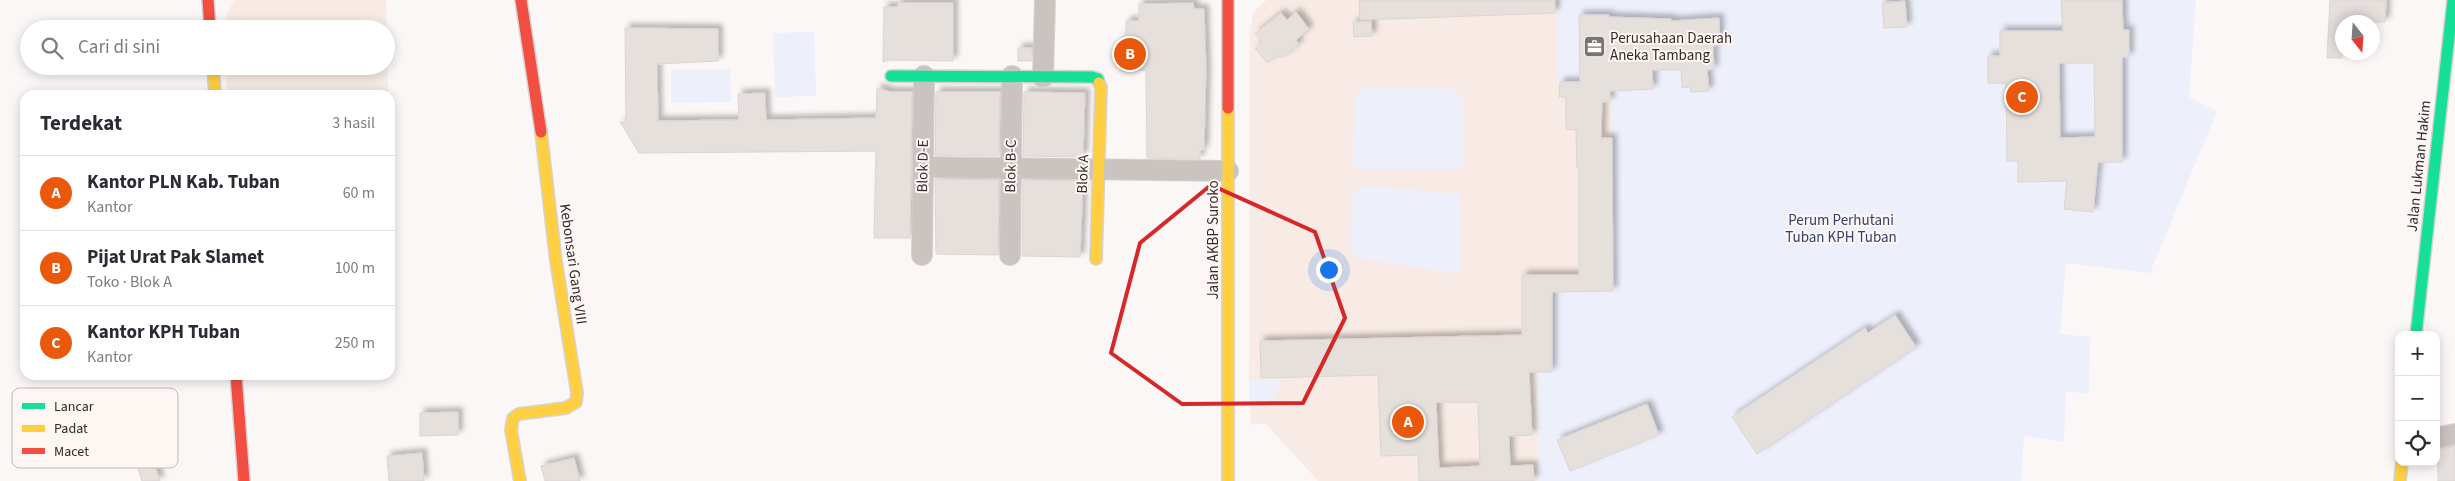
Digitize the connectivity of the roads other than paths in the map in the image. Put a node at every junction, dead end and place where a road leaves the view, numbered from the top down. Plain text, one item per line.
1 (208, 0) edge
2 (521, 0) edge
3 (1045, 0) edge
4 (1228, 0) edge
5 (2453, 0) edge
6 (209, 20) edge
7 (214, 75) edge
8 (891, 76) dead end
9 (924, 76) junction
10 (1012, 76) junction
11 (1043, 77) junction
12 (215, 90) edge
13 (923, 167) junction
14 (1011, 168) junction
15 (1098, 170) junction
16 (1228, 171) junction
17 (922, 255) dead end
18 (1010, 255) dead end
19 (1096, 259) dead end
20 (2416, 331) edge
21 (236, 380) edge
22 (2455, 434) edge
23 (2440, 437) edge
24 (2402, 466) edge
25 (244, 481) edge
26 (520, 481) edge
27 (1228, 481) edge
28 (2400, 481) edge

1 - 6 street
2 - 26 street, Kebonsari Gang VIII
3 - 11 street
4 - 16 street, Jalan AKBP Suroko
5 - 20 street, Jalan Lukman Hakim
7 - 12 street
8 - 9 street
9 - 10 street
9 - 13 street, Blok D-E
10 - 11 street
10 - 14 street, Blok B-C
11 - 15 street, Blok A
13 - 14 street
13 - 17 street, Blok D-E
14 - 15 street
14 - 18 street, Blok B-C
15 - 16 street
15 - 19 street, Blok A
16 - 27 street, Jalan AKBP Suroko
21 - 25 street
22 - 23 street
24 - 28 street

